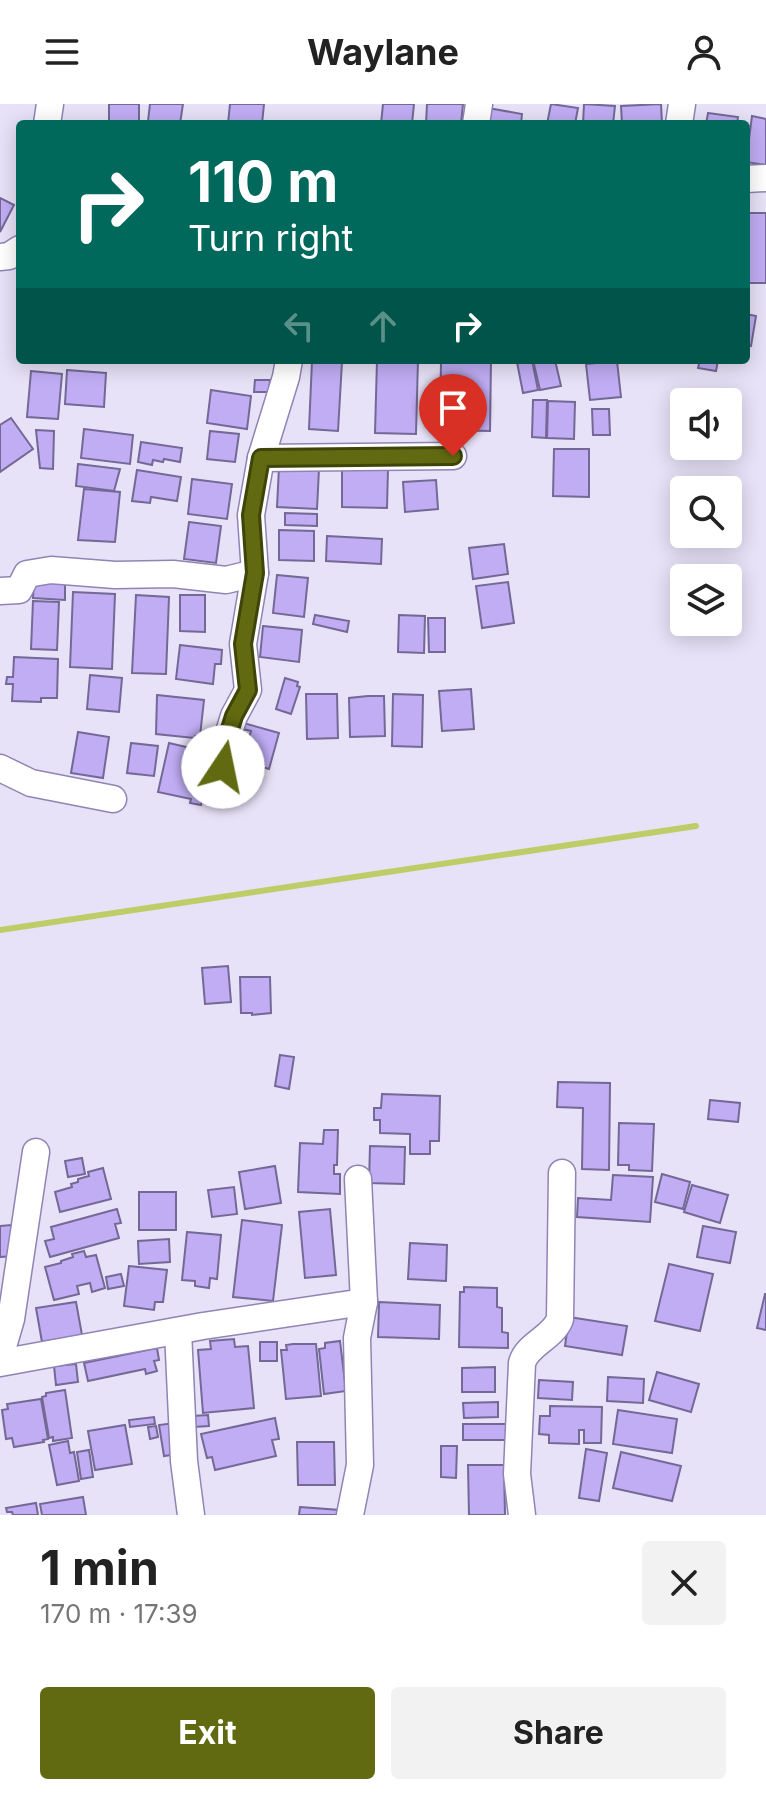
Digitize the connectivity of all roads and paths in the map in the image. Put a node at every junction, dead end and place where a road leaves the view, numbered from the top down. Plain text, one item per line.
1 (288, 364) edge
2 (453, 456) dead end
3 (261, 458) junction
4 (255, 573) junction
5 (0, 591) edge
6 (223, 767) dead end
7 (0, 768) edge
8 (113, 799) dead end
9 (36, 1152) dead end
10 (562, 1173) dead end
11 (358, 1179) dead end
12 (364, 1302) junction
13 (178, 1331) junction
14 (0, 1357) edge
15 (0, 1363) edge
16 (191, 1515) edge
17 (350, 1515) edge
18 (522, 1515) edge

1 - 3 street
2 - 3 street
3 - 4 street
4 - 5 street
4 - 6 street
7 - 8 street
9 - 14 street
10 - 18 street
11 - 12 street
12 - 13 street
12 - 17 street
13 - 15 street
13 - 16 street

